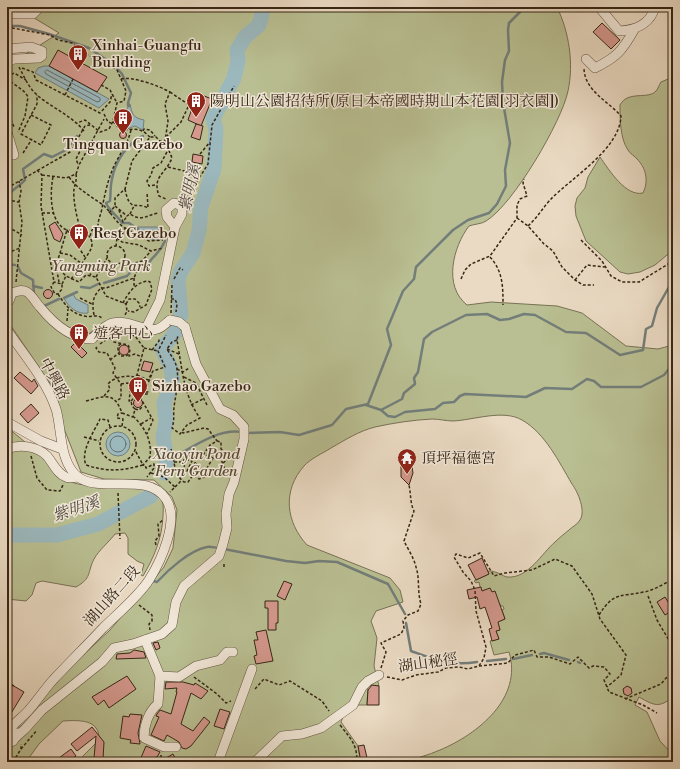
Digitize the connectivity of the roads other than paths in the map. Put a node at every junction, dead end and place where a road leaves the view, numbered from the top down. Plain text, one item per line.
1 (40, 7) edge
2 (599, 7) edge
3 (655, 7) edge
4 (7, 14) edge
5 (634, 30) junction
6 (7, 49) edge
7 (586, 59) road end
8 (7, 62) edge
9 (7, 132) edge
10 (17, 156) road end
11 (175, 227) junction
12 (9, 301) dead end
13 (146, 328) junction
14 (7, 330) edge
15 (7, 422) edge
16 (62, 449) junction
17 (7, 450) edge
18 (78, 476) junction
19 (148, 639) junction
20 (233, 652) dead end
21 (252, 669) dead end
22 (379, 675) road end
23 (160, 676) junction
24 (11, 737) edge
25 (7, 744) edge
26 (176, 747) dead end
27 (218, 762) edge
28 (255, 762) edge

1 - 4 street
2 - 5 street
3 - 5 street
5 - 7 street
6 - 8 street
9 - 10 street
11 - 11 street
11 - 13 street
12 - 13 street
13 - 19 street, bridge
14 - 16 street, 中興路
15 - 16 street
16 - 18 street
17 - 18 street
18 - 24 street, 湖山路二段
19 - 23 street
19 - 24 street
20 - 23 street
21 - 27 street
22 - 28 street
23 - 26 street
24 - 25 street, 湖山路二段

